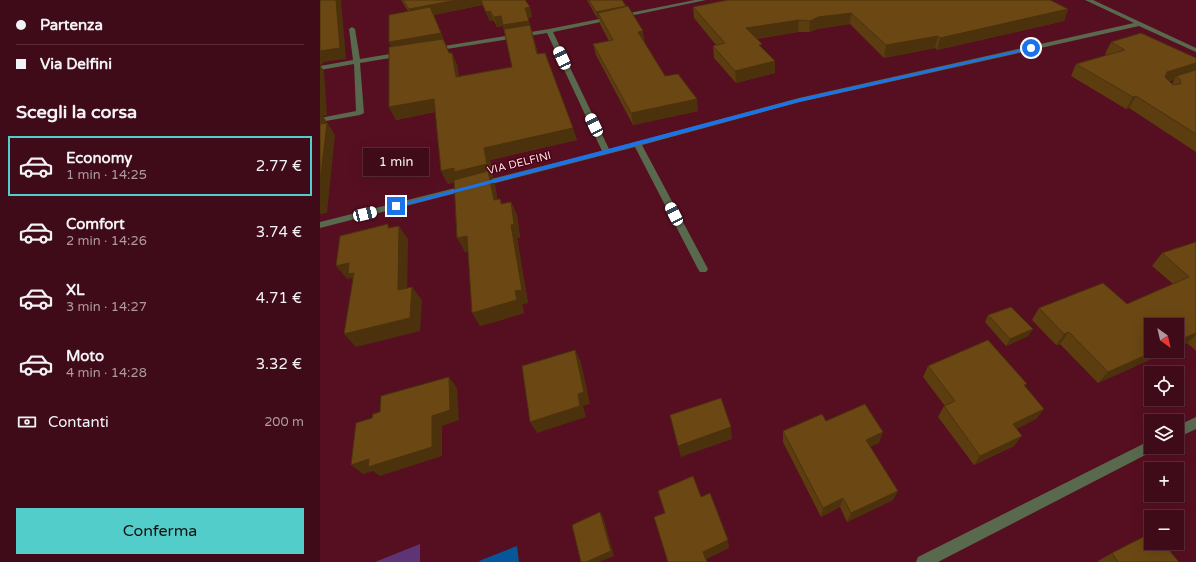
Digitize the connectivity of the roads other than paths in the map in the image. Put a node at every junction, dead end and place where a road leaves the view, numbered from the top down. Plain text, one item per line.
1 (704, 0) edge
2 (1088, 0) edge
3 (1139, 24) junction
4 (352, 29) dead end
5 (549, 31) junction
6 (1196, 50) edge
7 (426, 51) edge
8 (411, 53) edge
9 (357, 62) junction
10 (320, 68) edge
11 (320, 120) edge
12 (637, 144) junction
13 (607, 152) junction
14 (320, 225) edge
15 (703, 269) dead end
16 (1196, 423) edge
17 (1184, 429) edge
18 (1144, 450) edge
19 (923, 562) edge

1 - 5 street
2 - 3 street
3 - 6 street
3 - 12 street, VIA DELFINI
4 - 9 street
5 - 7 street
5 - 13 street
8 - 9 street
9 - 10 street
9 - 11 street
12 - 13 street, VIA DELFINI
12 - 15 street
13 - 14 street, VIA DELFINI
16 - 17 street
18 - 19 street

